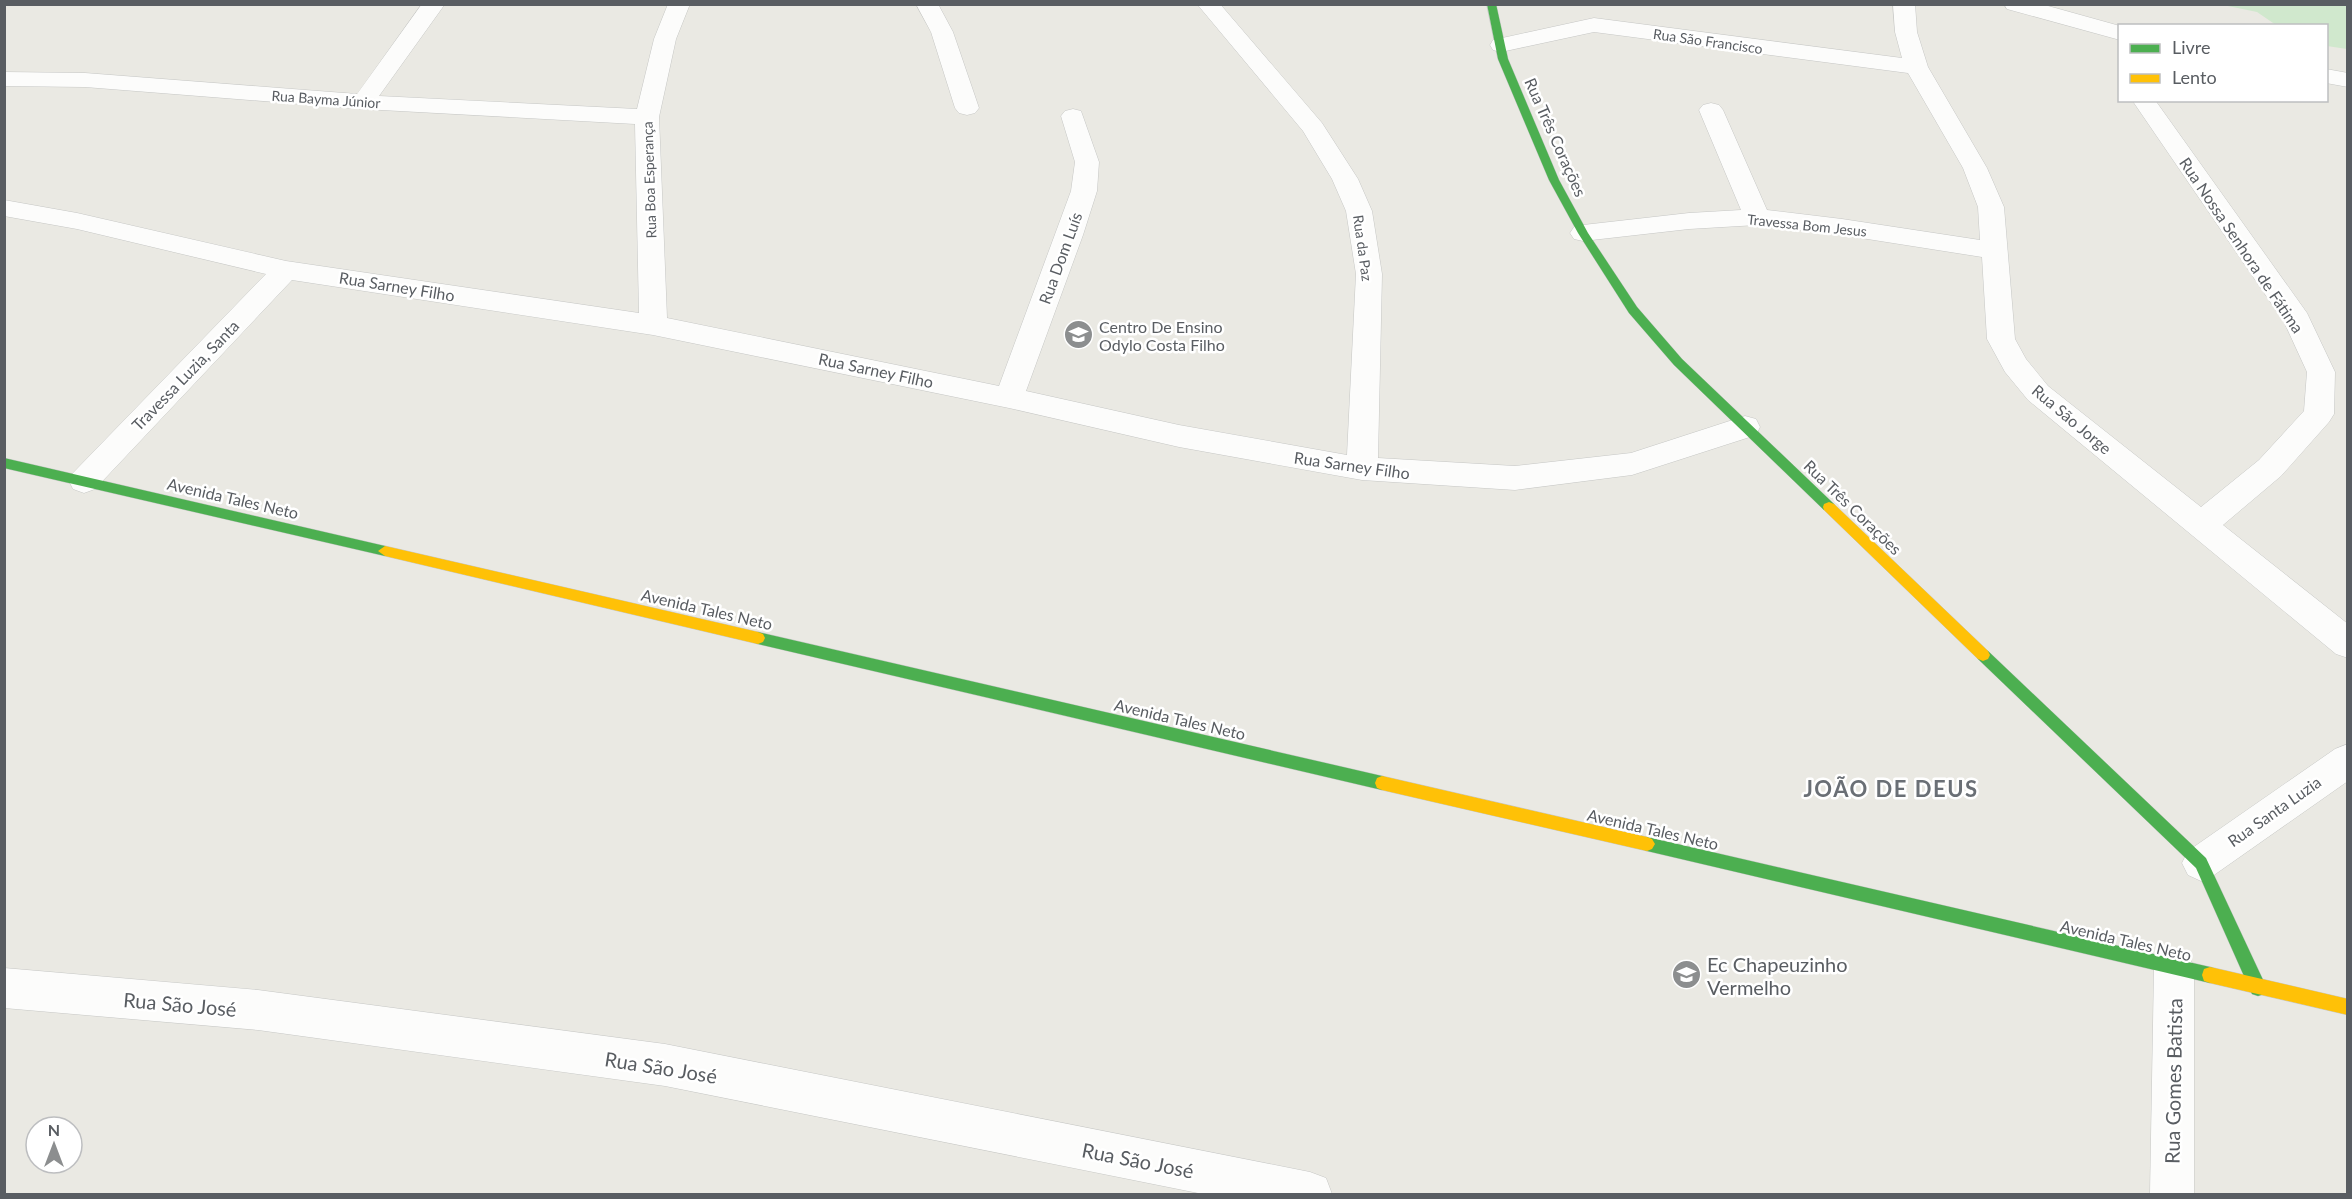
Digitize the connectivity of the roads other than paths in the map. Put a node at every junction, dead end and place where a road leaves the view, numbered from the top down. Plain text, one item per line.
1 (434, 4) edge
2 (679, 4) edge
3 (927, 4) edge
4 (1208, 4) edge
5 (1491, 4) edge
6 (1614, 4) edge
7 (1904, 4) edge
8 (2015, 4) edge
9 (1594, 25) junction
10 (2112, 38) edge
11 (1501, 45) junction
12 (1916, 67) junction
13 (2328, 76) edge
14 (4, 79) edge
15 (2348, 80) edge
16 (363, 102) junction
17 (2144, 102) edge
18 (968, 108) dead end
19 (1711, 110) dead end
20 (1073, 116) dead end
21 (647, 117) junction
22 (4, 208) edge
23 (1757, 217) junction
24 (1583, 233) junction
25 (1995, 251) junction
26 (286, 270) junction
27 (653, 325) junction
28 (1009, 398) junction
29 (1745, 427) junction
30 (4, 463) edge
31 (1362, 469) junction
32 (84, 480) junction
33 (2201, 525) junction
34 (2348, 644) edge
35 (2348, 760) edge
36 (2201, 863) junction
37 (2174, 968) junction
38 (4, 988) edge
39 (2258, 988) junction
40 (2348, 1007) edge
41 (1310, 1194) edge
42 (2172, 1194) edge

1 - 16 street
2 - 21 street, Rua Boa Esperança
3 - 18 street
4 - 31 street, Rua da Paz
5 - 11 main road, Rua Três Corações
6 - 9 street
7 - 12 street, Rua São Jorge
8 - 10 street
9 - 11 street, Rua São Francisco
9 - 12 street, Rua São Francisco
11 - 24 main road, Rua Três Corações
12 - 25 street, Rua São Jorge
13 - 15 street
14 - 16 street, Rua Bayma Júnior
16 - 21 street, Rua Bayma Júnior
17 - 33 street, Rua Nossa Senhora de Fátima
19 - 23 street
20 - 28 street, Rua Dom Luís
21 - 27 street, Rua Boa Esperança
22 - 26 street, Rua Sarney Filho
23 - 24 street, Travessa Bom Jesus
23 - 25 street, Travessa Bom Jesus
24 - 29 main road, Rua Três Corações
25 - 33 street, Rua São Jorge
26 - 27 street, Rua Sarney Filho
26 - 32 street, Travessa Luzia, Santa
27 - 28 street, Rua Sarney Filho
28 - 31 street, Rua Sarney Filho
29 - 31 street, Rua Sarney Filho
29 - 36 main road, Rua Três Corações
30 - 32 main road, Avenida Tales Neto
32 - 37 main road, Avenida Tales Neto
33 - 34 street, Rua São Jorge
35 - 36 street, Rua Santa Luzia
36 - 39 main road, Rua Três Corações
37 - 39 main road, Avenida Tales Neto
37 - 42 street, Rua Gomes Batista
38 - 41 street, Rua São José
39 - 40 main road, Avenida Tales Neto

